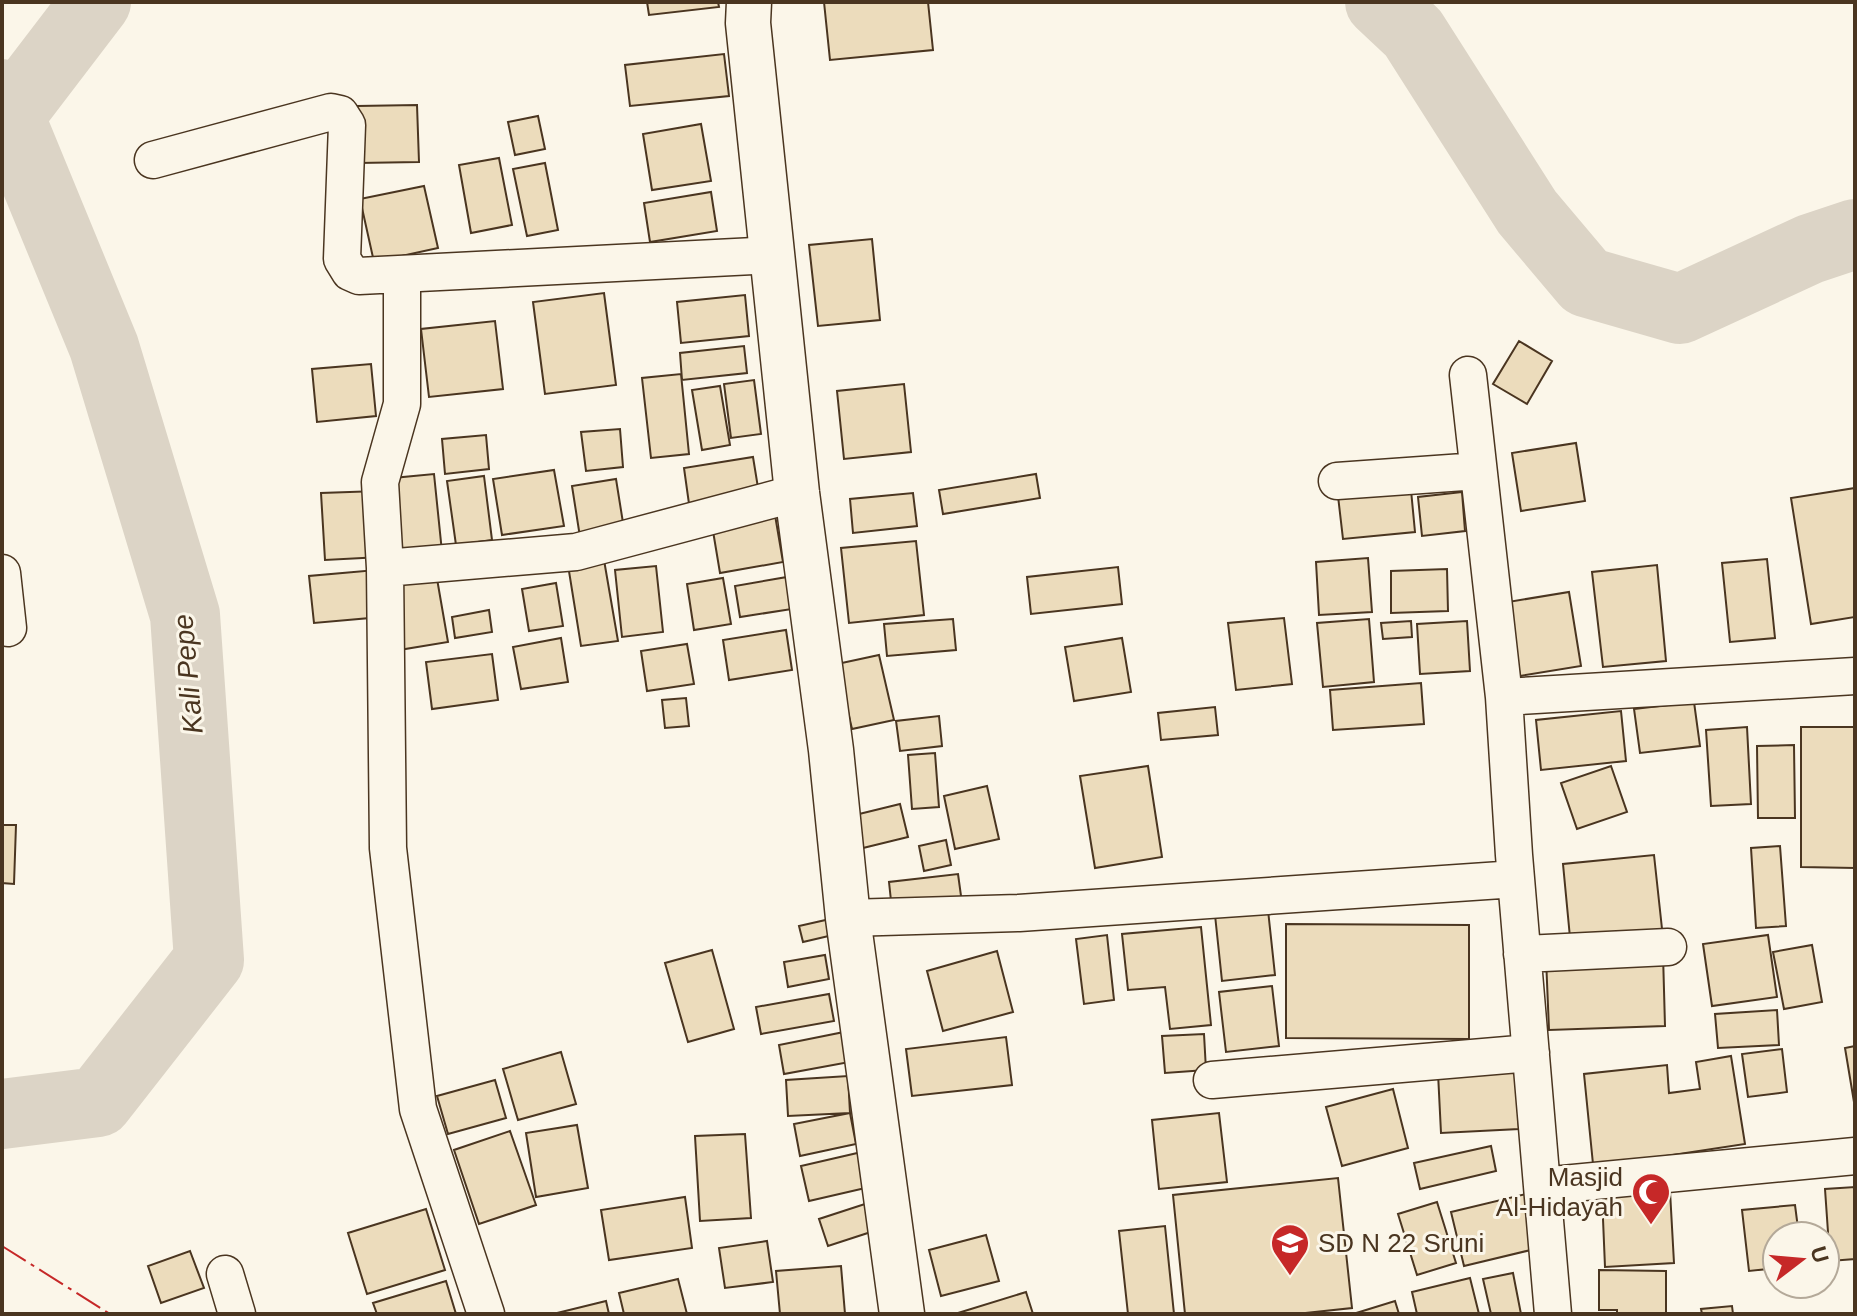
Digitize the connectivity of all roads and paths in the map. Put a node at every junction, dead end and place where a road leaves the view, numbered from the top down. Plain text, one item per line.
1 (749, 2) edge
2 (153, 160) dead end
3 (774, 255) junction
4 (402, 274) junction
5 (1468, 375) dead end
6 (1478, 471) junction
7 (1337, 481) dead end
8 (797, 493) junction
9 (385, 568) junction
10 (2, 573) edge
11 (8, 628) dead end
12 (1855, 676) edge
13 (1504, 697) junction
14 (1516, 879) junction
15 (848, 918) junction
16 (1668, 947) dead end
17 (1522, 954) junction
18 (1531, 1053) junction
19 (1212, 1080) dead end
20 (1855, 1156) edge
21 (1542, 1186) junction
22 (225, 1274) dead end
23 (237, 1314) edge
24 (486, 1314) edge
25 (902, 1314) edge
26 (1553, 1314) edge

1 - 3 street
2 - 4 street
3 - 4 street
3 - 8 street
4 - 9 street
5 - 6 street
6 - 7 street
6 - 13 street
8 - 9 street
8 - 15 street
9 - 24 street
10 - 11 street
12 - 13 street
13 - 14 street
14 - 15 street
14 - 17 street
15 - 25 street
16 - 17 street
17 - 18 street
18 - 19 street
18 - 21 street
20 - 21 street
21 - 26 street
22 - 23 street

